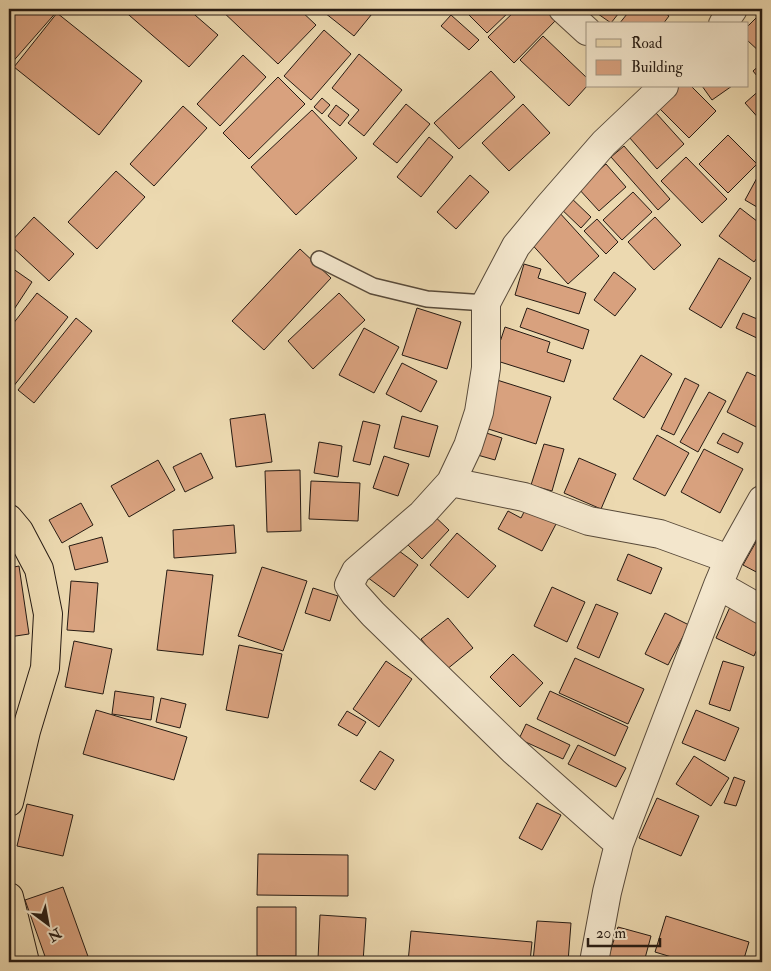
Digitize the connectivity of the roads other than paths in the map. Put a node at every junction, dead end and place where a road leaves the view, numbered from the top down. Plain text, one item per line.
1 (563, 9) edge
2 (733, 9) edge
3 (724, 22) edge
4 (586, 29) edge
5 (657, 89) edge
6 (319, 258) dead end
7 (486, 302) junction
8 (451, 482) junction
9 (762, 500) edge
10 (9, 519) edge
11 (729, 560) junction
12 (718, 585) junction
13 (762, 610) edge
14 (9, 802) edge
15 (619, 844) junction
16 (9, 897) edge
17 (25, 962) edge
18 (594, 962) edge

1 - 4 street
2 - 3 street
5 - 7 street
6 - 7 lane
7 - 8 street
8 - 11 street
8 - 15 street
9 - 11 street
10 - 14 main road
11 - 12 street
12 - 13 street
12 - 15 street
15 - 18 street
16 - 17 main road

